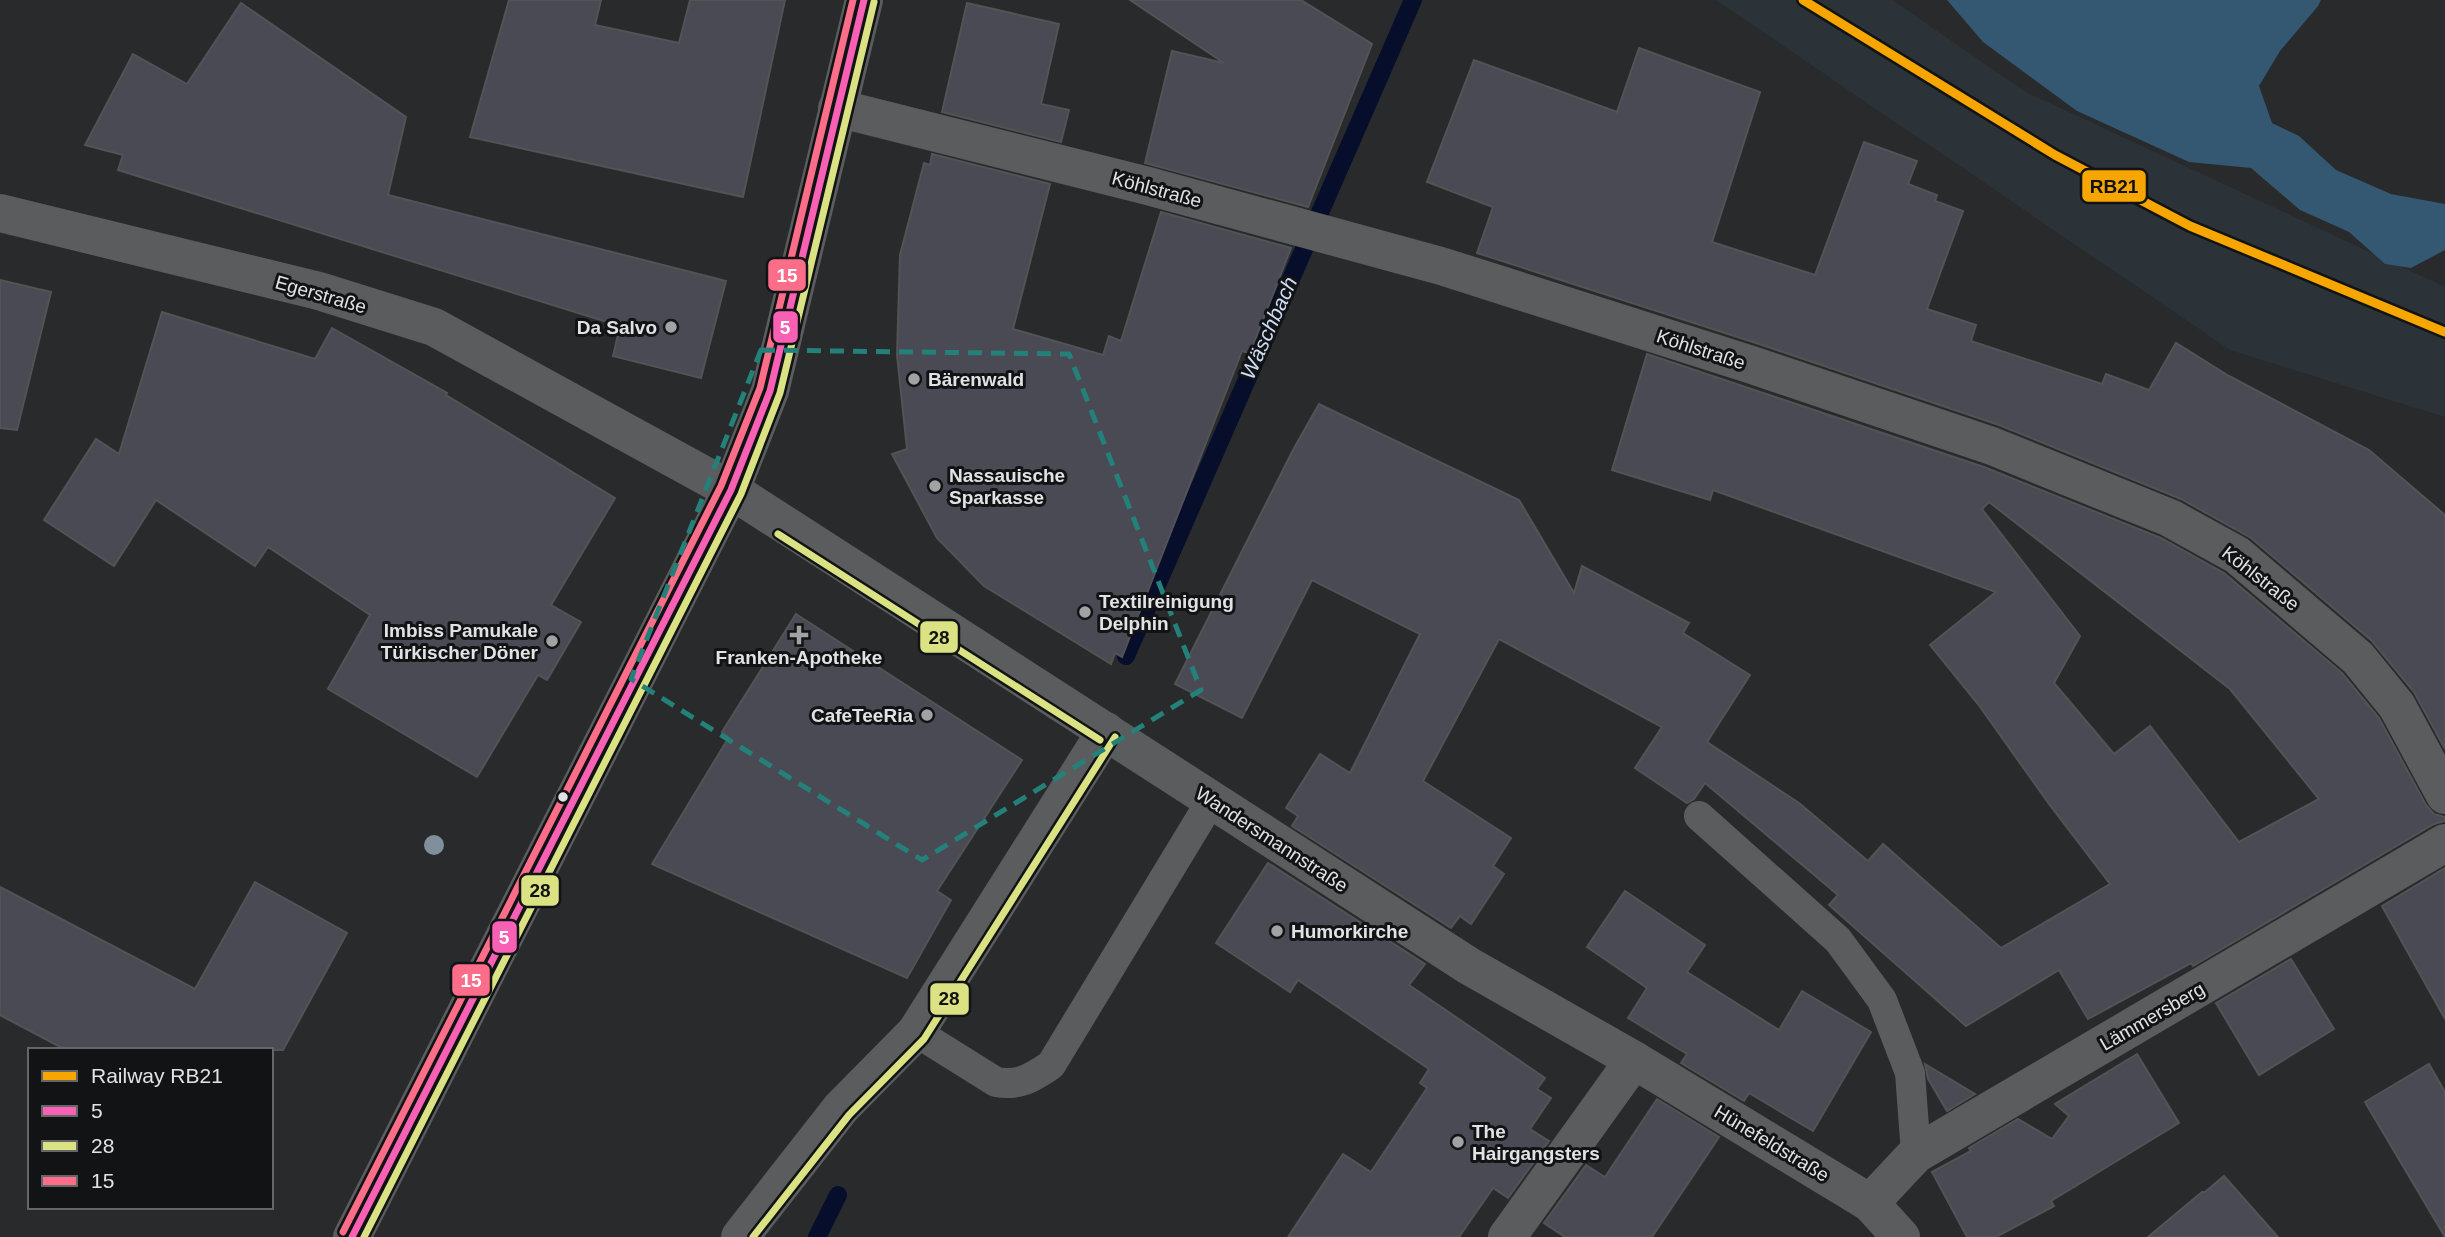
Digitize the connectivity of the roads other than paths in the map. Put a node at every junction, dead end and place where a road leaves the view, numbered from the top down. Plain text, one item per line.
1 (864, 0) edge
2 (837, 108) junction
3 (0, 213) edge
4 (731, 490) junction
5 (1106, 731) junction
6 (2445, 795) edge
7 (1211, 801) junction
8 (1699, 816) dead end
9 (2445, 844) edge
10 (916, 1032) junction
11 (1634, 1060) junction
12 (1916, 1154) junction
13 (1870, 1203) junction
14 (352, 1237) edge
15 (740, 1237) edge
16 (1507, 1237) edge
17 (1901, 1237) edge

1 - 2 street
2 - 4 street
2 - 6 street, Köhlstraße
3 - 4 street, Egerstraße
4 - 5 street, Wandersmannstraße
4 - 14 street
5 - 7 street, Wandersmannstraße
5 - 10 street
7 - 10 lane
7 - 11 street, Wandersmannstraße
8 - 12 lane
9 - 12 street, Lämmersberg
10 - 15 street
11 - 13 street, Hünefeldstraße
11 - 16 street
12 - 13 street, Lämmersberg
13 - 17 street, Hünefeldstraße

